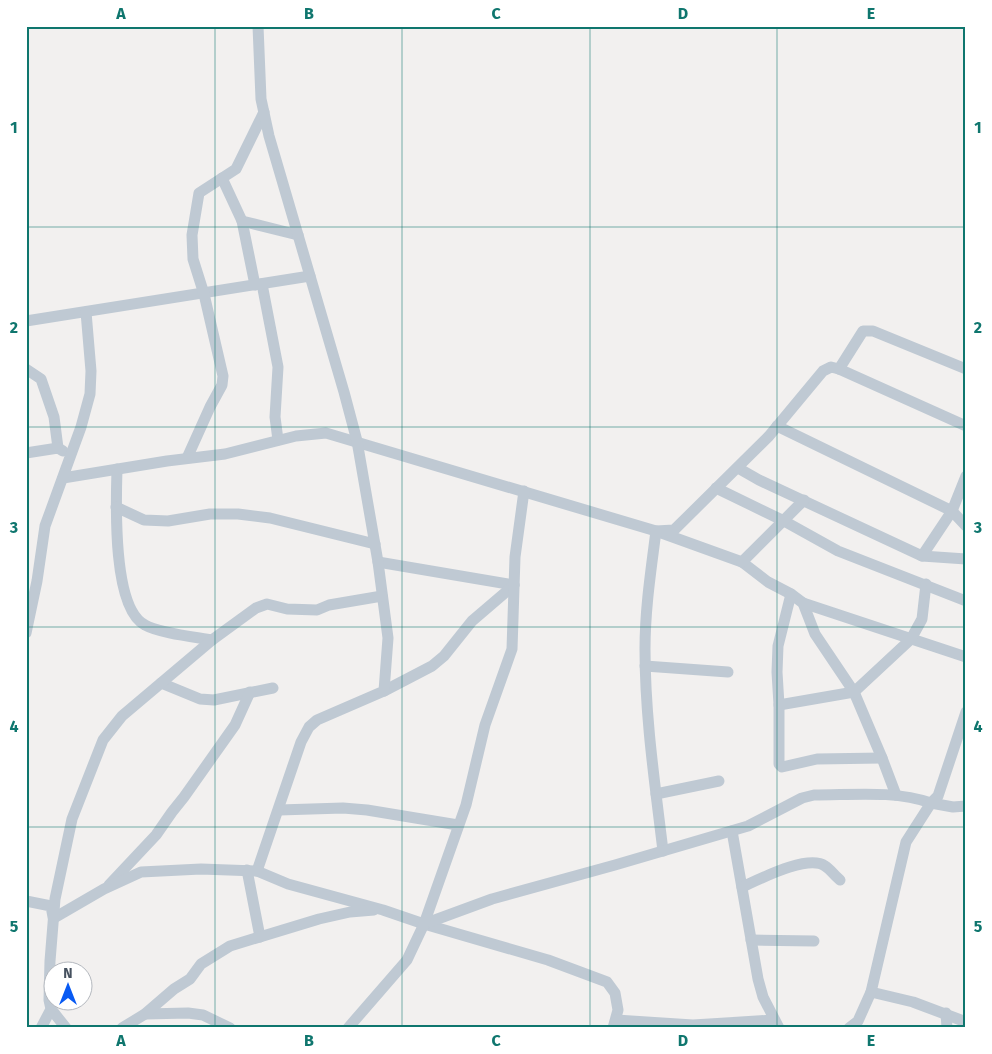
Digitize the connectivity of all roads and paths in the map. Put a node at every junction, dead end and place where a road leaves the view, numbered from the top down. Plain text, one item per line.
1 (258, 26) edge
2 (264, 112) junction
3 (222, 178) junction
4 (242, 222) junction
5 (298, 235) junction
6 (310, 276) junction
7 (258, 285) junction
8 (204, 294) junction
9 (86, 312) junction
10 (26, 321) edge
11 (26, 369) edge
12 (839, 369) junction
13 (966, 369) edge
14 (777, 426) junction
15 (966, 426) edge
16 (278, 440) junction
17 (357, 441) junction
18 (58, 448) junction
19 (26, 453) edge
20 (71, 455) junction
21 (187, 458) junction
22 (738, 468) junction
23 (117, 469) junction
24 (966, 476) edge
25 (63, 478) junction
26 (716, 488) junction
27 (524, 491) junction
28 (804, 500) junction
29 (116, 507) junction
30 (952, 511) junction
31 (784, 520) junction
32 (966, 526) edge
33 (656, 531) junction
34 (375, 544) junction
35 (922, 556) junction
36 (966, 559) edge
37 (378, 562) junction
38 (742, 562) junction
39 (32, 581) edge
40 (926, 584) junction
41 (514, 585) junction
42 (791, 594) junction
43 (382, 596) junction
44 (966, 601) edge
45 (803, 603) junction
46 (26, 633) edge
47 (910, 639) junction
48 (212, 640) junction
49 (966, 657) edge
50 (645, 666) junction
51 (728, 672) dead end
52 (161, 684) junction
53 (273, 688) dead end
54 (384, 691) junction
55 (250, 692) junction
56 (854, 692) junction
57 (779, 705) junction
58 (966, 712) edge
59 (882, 758) junction
60 (719, 781) dead end
61 (656, 794) junction
62 (896, 795) junction
63 (931, 803) junction
64 (966, 806) edge
65 (279, 810) junction
66 (458, 825) junction
67 (732, 831) junction
68 (663, 851) junction
69 (252, 870) junction
70 (840, 880) dead end
71 (742, 886) junction
72 (104, 890) junction
73 (26, 901) edge
74 (383, 910) junction
75 (54, 918) junction
76 (424, 924) junction
77 (260, 937) junction
78 (751, 940) junction
79 (814, 941) dead end
80 (51, 962) edge
81 (871, 992) junction
82 (49, 1012) edge
83 (53, 1012) edge
84 (946, 1013) junction
85 (145, 1014) junction
86 (966, 1022) edge
87 (614, 1024) edge
88 (776, 1024) edge
89 (41, 1028) edge
90 (66, 1028) edge
91 (122, 1028) edge
92 (230, 1028) edge
93 (348, 1028) edge
94 (849, 1028) edge
95 (947, 1028) edge

1 - 2 street
2 - 3 street
2 - 5 street
3 - 4 street
3 - 8 street
4 - 5 street
4 - 7 street
5 - 6 street
6 - 7 street
6 - 17 street
7 - 8 street
7 - 16 street
8 - 9 street
8 - 21 street
9 - 10 street
9 - 20 street
11 - 18 street
12 - 13 street
12 - 14 street
12 - 15 street
14 - 22 street
14 - 30 street
16 - 17 street
16 - 21 street
17 - 27 street
17 - 34 street
18 - 19 street
18 - 20 street
20 - 25 street
21 - 23 street
22 - 26 street
22 - 28 street
23 - 25 street
23 - 29 street
24 - 30 street
25 - 39 street
26 - 31 street
26 - 33 street
27 - 33 street
27 - 41 street
28 - 31 street
28 - 35 street
29 - 34 street
29 - 48 street
30 - 32 street
30 - 35 street
31 - 38 street
31 - 40 street
33 - 38 street
33 - 50 street
34 - 37 street
35 - 36 street
37 - 41 street
37 - 43 street
38 - 42 street
39 - 46 street
40 - 44 street
40 - 47 street
41 - 54 street
41 - 66 street
42 - 45 street
42 - 57 street
43 - 48 street
43 - 54 street
45 - 47 street
45 - 56 street
47 - 49 street
47 - 56 street
48 - 52 street
50 - 51 street
50 - 61 street
52 - 55 street
52 - 75 street
53 - 55 street
54 - 65 street
55 - 72 street
56 - 57 street
56 - 59 street
57 - 59 street
58 - 63 street
59 - 62 street
60 - 61 street
61 - 68 street
62 - 63 street
62 - 67 street
63 - 64 street
63 - 81 street
65 - 66 street
65 - 69 street
66 - 76 street
67 - 68 street
67 - 71 street
68 - 76 street
69 - 72 street
69 - 74 street
69 - 77 street
70 - 71 street
71 - 78 street
72 - 75 street
73 - 75 street
74 - 76 street
74 - 77 street
75 - 80 street
76 - 87 street
76 - 93 street
77 - 85 street
78 - 79 street
78 - 88 street
81 - 84 street
81 - 94 street
82 - 89 street
83 - 90 street
84 - 86 street
84 - 95 street
85 - 91 street
85 - 92 street
87 - 88 street

